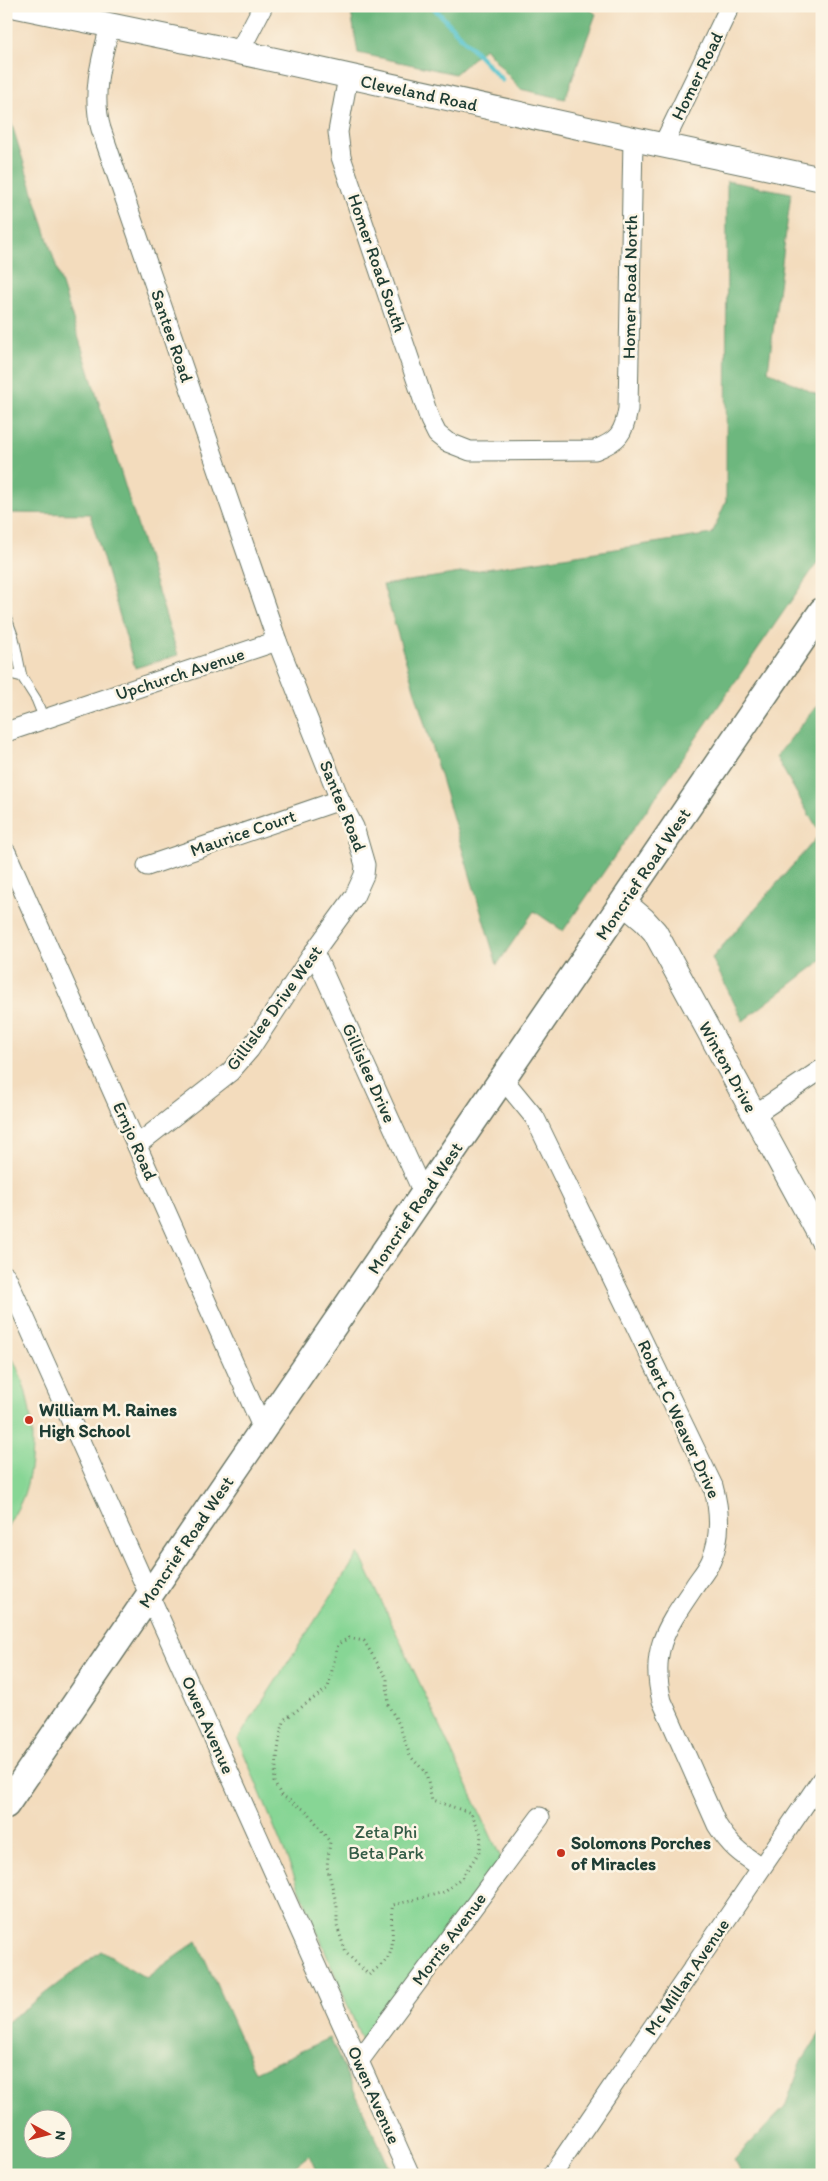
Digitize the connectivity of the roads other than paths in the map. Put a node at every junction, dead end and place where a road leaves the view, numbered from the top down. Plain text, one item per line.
1 (17, 6) edge
2 (263, 6) edge
3 (730, 6) edge
4 (110, 26) junction
5 (239, 52) junction
6 (348, 77) junction
7 (633, 139) junction
8 (663, 145) junction
9 (822, 179) edge
10 (620, 434) joint
11 (6, 616) edge
12 (818, 624) edge
13 (277, 642) junction
14 (6, 673) edge
15 (22, 677) junction
16 (44, 719) junction
17 (6, 732) edge
18 (340, 800) junction
19 (6, 852) edge
20 (147, 866) dead end
21 (354, 897) joint
22 (624, 903) junction
23 (314, 952) junction
24 (822, 1069) edge
25 (503, 1080) junction
26 (754, 1115) junction
27 (137, 1145) junction
28 (424, 1195) junction
29 (822, 1239) edge
30 (6, 1276) edge
31 (263, 1429) junction
32 (150, 1595) junction
33 (822, 1779) edge
34 (6, 1805) edge
35 (540, 1818) dead end
36 (761, 1868) junction
37 (359, 2061) junction
38 (410, 2175) edge
39 (552, 2175) edge

1 - 4 street, Cleveland Road
2 - 5 street
3 - 8 street, Homer Road
4 - 5 street, Cleveland Road
4 - 13 street, Santee Road
5 - 6 street, Cleveland Road
6 - 7 street, Cleveland Road
6 - 10 street, Homer Road South
7 - 8 street, Cleveland Road
7 - 10 street, Homer Road North
8 - 9 street, Cleveland Road
11 - 15 lane
12 - 22 main road, Moncrief Road West
13 - 16 street, Upchurch Avenue
13 - 18 street, Santee Road
14 - 15 lane
15 - 16 lane
16 - 17 street, Upchurch Avenue
18 - 20 street, Maurice Court
18 - 21 street, Santee Road
19 - 27 street, Ernjo Road
21 - 23 street, Gillislee Drive West
22 - 25 main road, Moncrief Road West
22 - 26 street, Winton Drive
23 - 27 street, Gillislee Drive West
23 - 28 street, Gillislee Drive
24 - 26 street
25 - 28 main road, Moncrief Road West
25 - 36 street, Robert C Weaver Drive
26 - 29 street, Winton Drive
27 - 31 street, Ernjo Road
28 - 31 main road, Moncrief Road West
30 - 32 street, Owen Avenue
31 - 32 main road, Moncrief Road West
32 - 34 main road, Moncrief Road West
32 - 37 street, Owen Avenue
33 - 36 street, Mc Millan Avenue
35 - 37 street, Morris Avenue
36 - 39 street, Mc Millan Avenue
37 - 38 street, Owen Avenue

